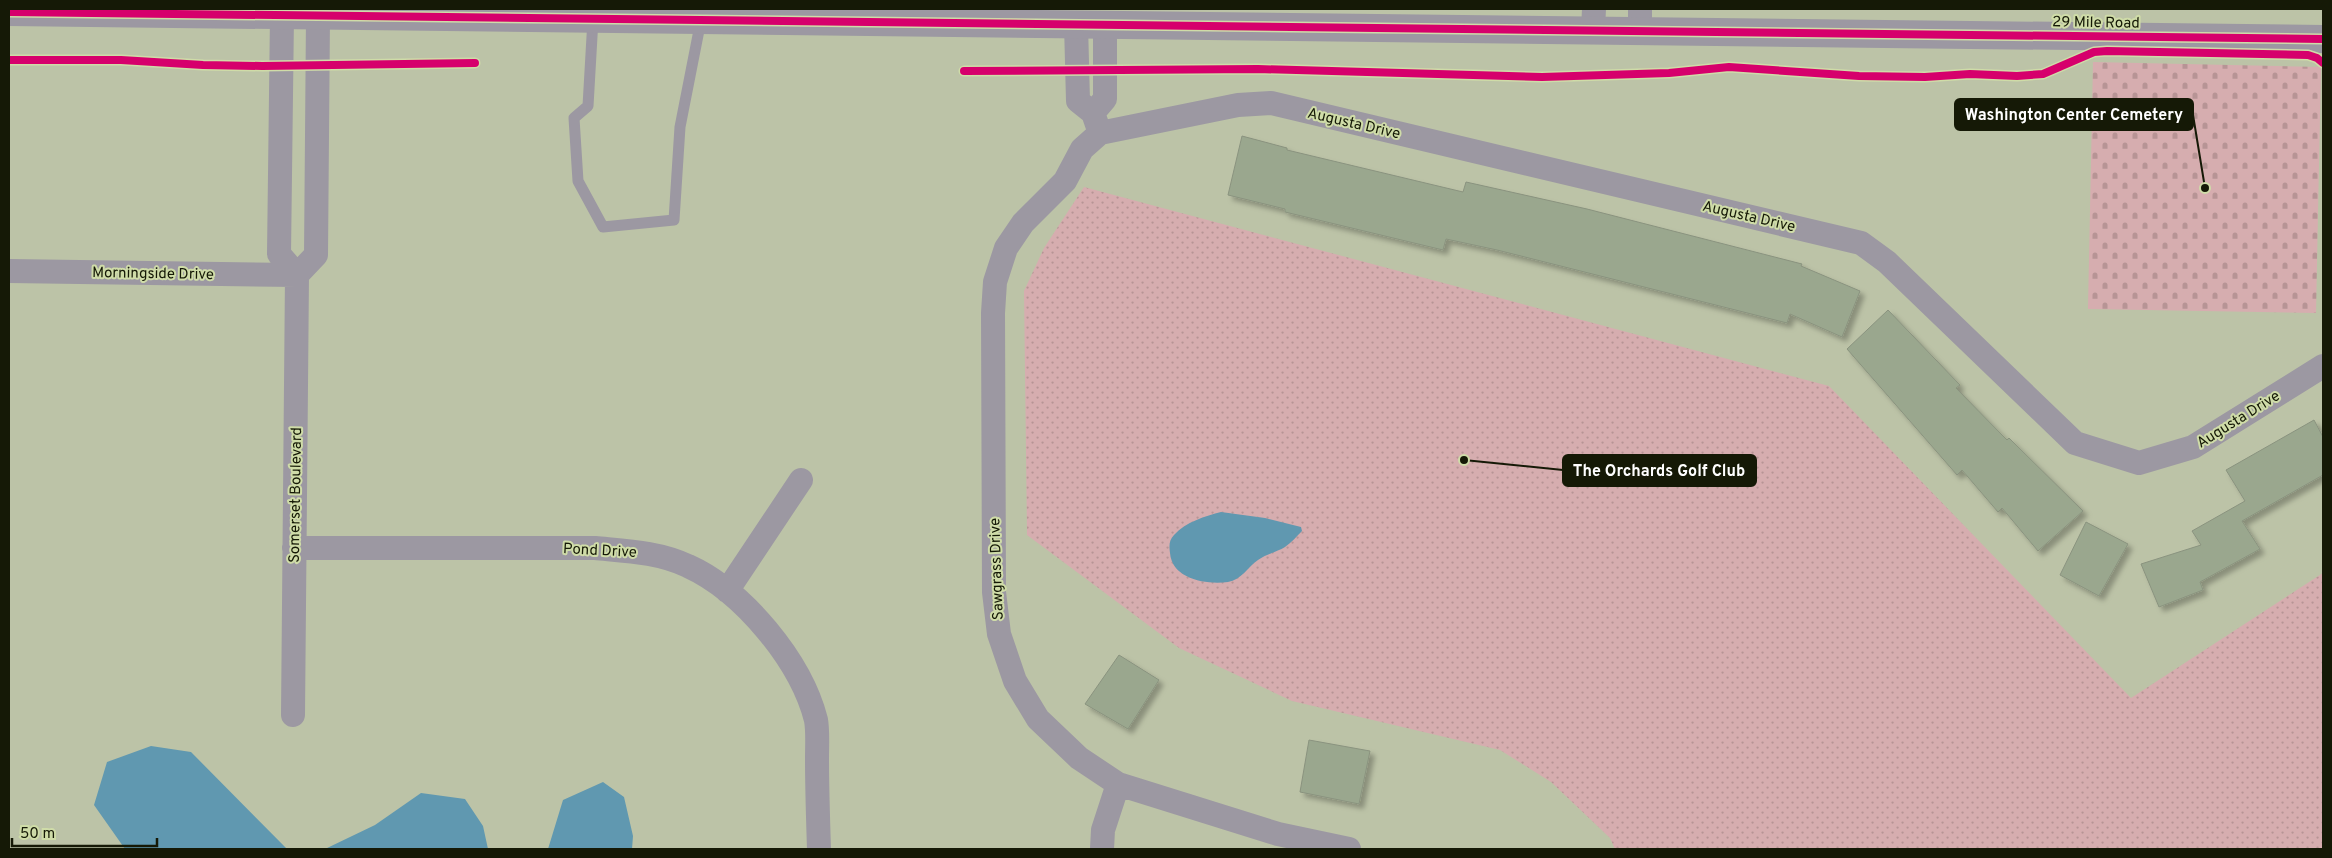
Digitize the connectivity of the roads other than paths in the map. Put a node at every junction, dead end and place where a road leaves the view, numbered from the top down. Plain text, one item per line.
1 (9, 12) edge
2 (301, 14) edge
3 (593, 19) junction
4 (700, 20) junction
5 (1593, 20) edge
6 (1640, 20) edge
7 (1076, 24) junction
8 (1105, 25) junction
9 (2323, 39) edge
10 (1097, 123) junction
11 (280, 181) junction
12 (316, 181) junction
13 (9, 271) edge
14 (297, 275) junction
15 (2323, 366) edge
16 (801, 480) dead end
17 (294, 548) junction
18 (727, 591) junction
19 (293, 715) dead end
20 (1118, 784) junction
21 (819, 849) edge
22 (1102, 849) edge
23 (1349, 849) edge

1 - 2 street, 29 Mile Road
2 - 3 street, 29 Mile Road
2 - 11 street
2 - 12 street
3 - 4 street, 29 Mile Road
3 - 4 lane
4 - 7 street, 29 Mile Road
5 - 6 street, 29 Mile Road
5 - 8 street, 29 Mile Road
6 - 9 street, 29 Mile Road
7 - 8 street, 29 Mile Road
7 - 10 street
8 - 10 street
10 - 15 street, Augusta Drive
10 - 20 street, Sawgrass Drive
11 - 12 street
11 - 14 street
12 - 14 street
13 - 14 street, Morningside Drive
14 - 17 street, Somerset Boulevard
16 - 18 street
17 - 18 street, Pond Drive
17 - 19 street, Somerset Boulevard
18 - 21 street, Pond Drive
20 - 22 street
20 - 23 street, Sawgrass Drive

